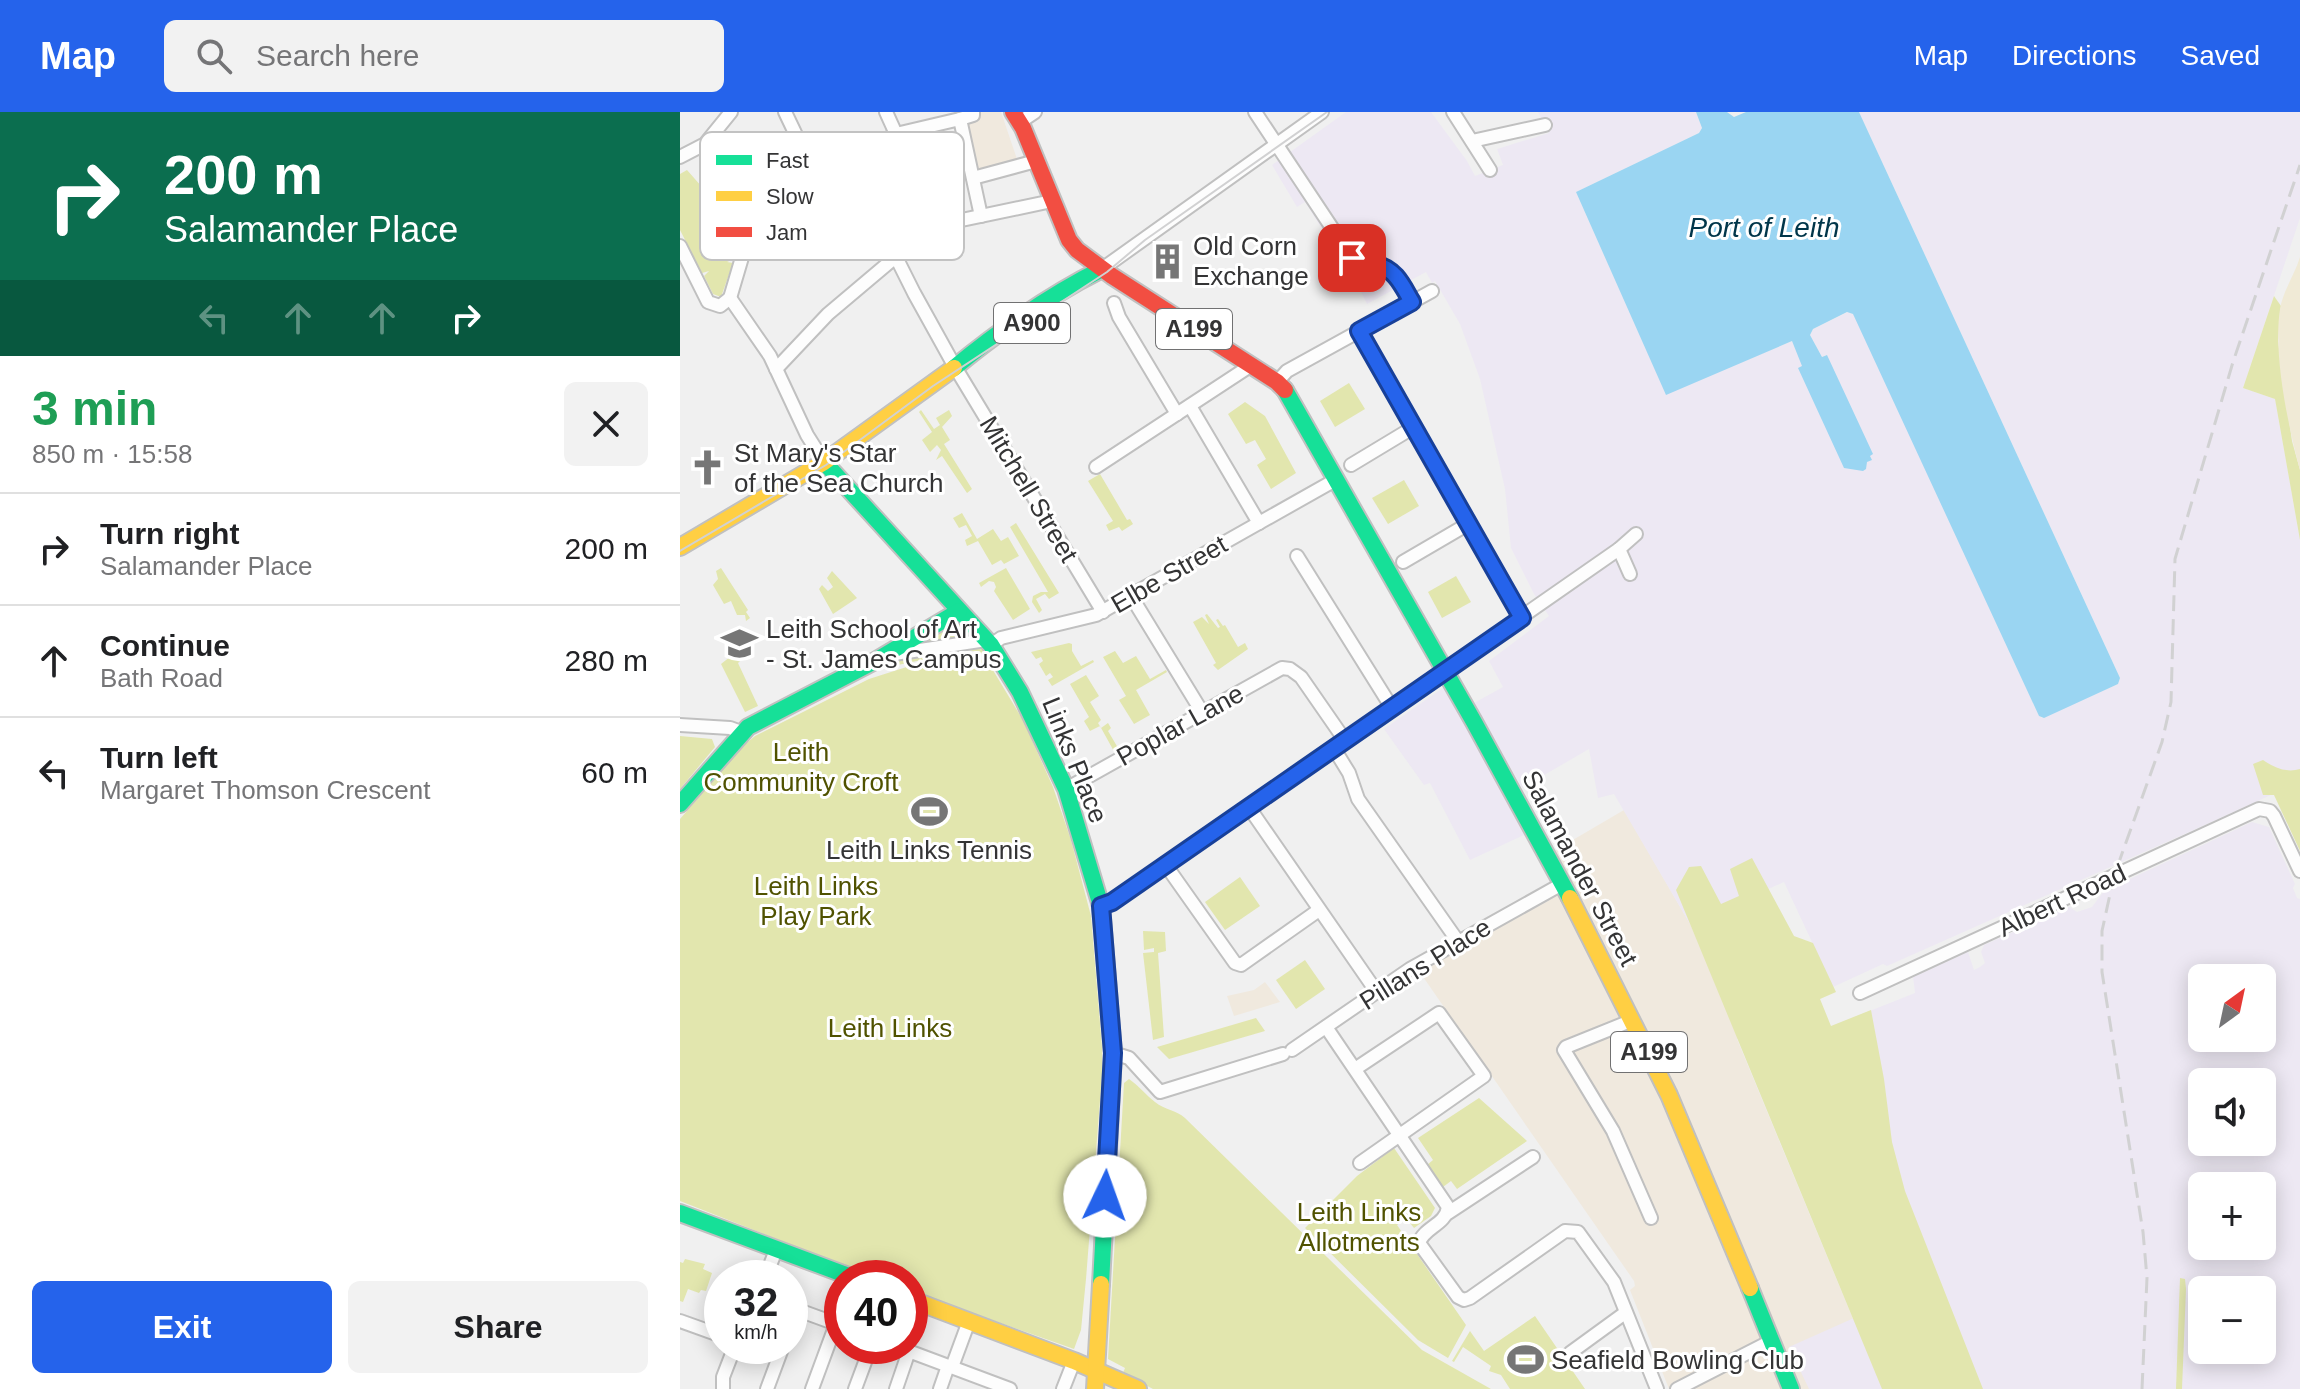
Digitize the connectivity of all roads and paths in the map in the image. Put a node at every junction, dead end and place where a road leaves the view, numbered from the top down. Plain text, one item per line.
1 (731, 112) edge
2 (785, 112) edge
3 (886, 112) edge
4 (973, 112) edge
5 (1035, 112) edge
6 (1255, 112) edge
7 (1322, 112) edge
8 (1453, 112) edge
9 (1016, 117) edge
10 (960, 119) junction
11 (1545, 125) dead end
12 (715, 132) edge
13 (795, 132) edge
14 (895, 132) edge
15 (905, 132) edge
16 (963, 132) edge
17 (964, 137) edge
18 (1472, 141) junction
19 (1277, 145) junction
20 (700, 147) edge
21 (680, 157) edge
22 (1036, 161) junction
23 (1490, 170) dead end
24 (973, 178) junction
25 (1052, 201) junction
26 (981, 216) junction
27 (964, 220) edge
28 (680, 246) edge
29 (741, 260) edge
30 (887, 260) edge
31 (899, 260) edge
32 (1102, 269) junction
33 (1432, 291) dead end
34 (730, 298) junction
35 (1412, 302) junction
36 (1114, 303) dead end
37 (1359, 331) junction
38 (1250, 366) junction
39 (955, 367) junction
40 (776, 369) junction
41 (1281, 386) junction
42 (1190, 406) junction
43 (1177, 414) junction
44 (1414, 427) junction
45 (824, 462) junction
46 (1351, 465) dead end
47 (1096, 467) dead end
48 (1337, 479) junction
49 (1259, 523) junction
50 (1468, 524) junction
51 (1636, 534) dead end
52 (680, 547) edge
53 (1619, 549) junction
54 (1297, 556) dead end
55 (1403, 562) dead end
56 (1630, 574) dead end
57 (1131, 596) junction
58 (959, 611) junction
59 (1103, 612) junction
60 (1522, 618) junction
61 (985, 639) junction
62 (879, 658) junction
63 (1446, 672) junction
64 (1392, 708) junction
65 (1202, 712) junction
66 (680, 725) edge
67 (741, 732) junction
68 (1339, 743) junction
69 (1066, 789) junction
70 (680, 804) edge
71 (1248, 806) junction
72 (1165, 864) junction
73 (2300, 871) edge
74 (1562, 884) junction
75 (1100, 904) junction
76 (1319, 910) junction
77 (1457, 940) junction
78 (1376, 991) junction
79 (1860, 993) dead end
80 (1633, 1020) junction
81 (1326, 1027) junction
82 (1113, 1053) junction
83 (1355, 1069) junction
84 (1400, 1135) junction
85 (1533, 1157) dead end
86 (1360, 1163) dead end
87 (680, 1213) edge
88 (1448, 1213) junction
89 (1651, 1218) dead end
90 (776, 1250) junction
91 (772, 1260) edge
92 (824, 1267) edge
93 (928, 1306) edge
94 (1625, 1313) junction
95 (680, 1321) edge
96 (969, 1321) junction
97 (704, 1330) edge
98 (1771, 1341) junction
99 (1570, 1353) dead end
100 (928, 1358) edge
101 (824, 1361) edge
102 (1074, 1361) junction
103 (728, 1364) edge
104 (776, 1364) edge
105 (864, 1364) edge
106 (905, 1364) edge
107 (950, 1367) junction
108 (1096, 1369) junction
109 (984, 1384) edge
110 (1651, 1387) edge
111 (723, 1389) edge
112 (767, 1389) edge
113 (812, 1389) edge
114 (855, 1389) edge
115 (896, 1389) edge
116 (940, 1389) edge
117 (1010, 1389) edge
118 (1063, 1389) edge
119 (1095, 1389) edge
120 (1138, 1389) edge
121 (1677, 1389) edge
122 (1791, 1389) edge

1 - 12 street
2 - 13 street
3 - 14 street
4 - 10 street
5 - 9 street
6 - 19 street
7 - 19 street
8 - 18 street
9 - 22 main road, A199
10 - 15 street
10 - 16 street
11 - 18 street
17 - 24 street
18 - 23 street
19 - 32 street
19 - 35 street
20 - 21 street
22 - 24 street
22 - 25 main road, A199
24 - 26 street
25 - 26 street
25 - 32 main road, A199
26 - 27 street
28 - 34 street
29 - 34 street
30 - 40 street
31 - 39 street, Mitchell Street
32 - 38 main road, A199
32 - 39 main road, A900
33 - 35 street
34 - 40 street
35 - 37 street
36 - 43 street
37 - 41 street
37 - 44 street
38 - 41 main road, A199
38 - 42 street
39 - 45 main road, A900
39 - 59 street, Mitchell Street
40 - 45 street
41 - 48 main road, Salamander Street / A199
42 - 43 street
42 - 49 street
43 - 47 street
44 - 46 street
44 - 50 street
45 - 52 main road, A900
45 - 58 main road, Links Place
48 - 49 street, Elbe Street
48 - 63 main road, Salamander Street / A199
49 - 57 street, Elbe Street
50 - 55 street
50 - 60 street
51 - 53 street
53 - 56 street
53 - 60 street
54 - 64 street
57 - 59 street, Elbe Street
57 - 65 street
58 - 61 main road, Links Place
58 - 62 main road
59 - 61 street, Elbe Street
60 - 63 street
61 - 62 street, Elbe Street
61 - 69 main road, Links Place
62 - 67 main road
63 - 64 street
63 - 74 main road, Salamander Street / A199
64 - 68 street
65 - 68 street, Poplar Lane
65 - 69 street, Poplar Lane
66 - 67 street
67 - 70 main road
68 - 71 street
68 - 77 street
69 - 75 main road, Links Place
71 - 72 street
71 - 76 street
72 - 75 street
72 - 76 street
73 - 79 street, Albert Road
74 - 77 street, Pillans Place
74 - 80 main road, Salamander Street / A199
75 - 82 main road, Links Place
76 - 78 street
77 - 78 street, Pillans Place
78 - 81 street, Pillans Place
80 - 89 street
80 - 98 main road, Salamander Street / A199
81 - 82 street, Pillans Place
81 - 83 street
82 - 108 main road, Links Place
83 - 84 street
83 - 84 street
84 - 86 street
84 - 88 street
85 - 88 street
87 - 90 main road
88 - 94 street
90 - 91 street
90 - 92 main road
93 - 96 main road
94 - 99 street
94 - 110 street
95 - 97 street
96 - 102 main road
96 - 107 street
98 - 121 street
98 - 122 main road, Salamander Street / A199
100 - 107 street
101 - 113 street
102 - 108 main road
102 - 118 street
103 - 111 street
104 - 112 street
105 - 114 street
106 - 115 street
107 - 109 street
107 - 116 street
108 - 119 main road, Links Place
108 - 120 main road
109 - 117 street

